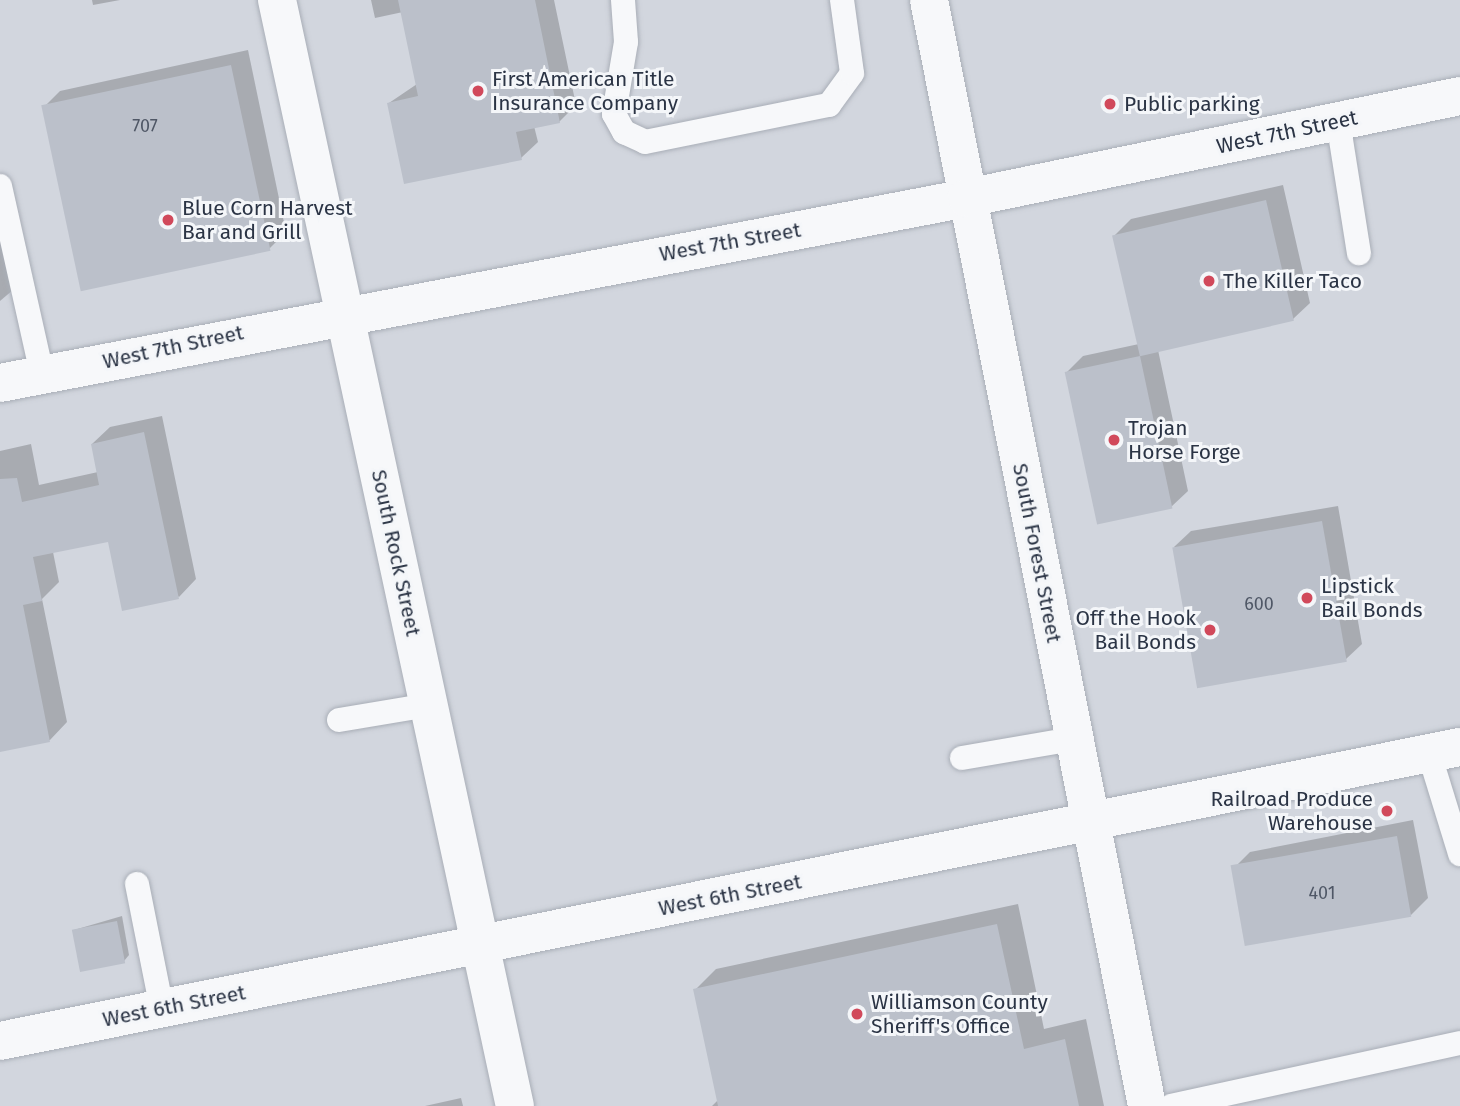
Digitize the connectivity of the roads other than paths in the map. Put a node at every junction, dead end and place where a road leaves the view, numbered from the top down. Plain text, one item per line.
1 (277, 0) edge
2 (623, 0) edge
3 (842, 0) edge
4 (929, 0) edge
5 (1460, 96) edge
6 (1338, 121) junction
7 (0, 186) edge
8 (967, 198) junction
9 (1359, 253) dead end
10 (344, 313) junction
11 (42, 374) junction
12 (0, 383) edge
13 (429, 705) junction
14 (338, 720) dead end
15 (1073, 739) junction
16 (1445, 750) edge
17 (962, 758) dead end
18 (1089, 824) junction
19 (1460, 854) edge
20 (137, 884) dead end
21 (481, 945) junction
22 (162, 1009) junction
23 (0, 1041) edge
24 (1460, 1044) edge
25 (515, 1106) edge
26 (1147, 1106) edge
27 (1171, 1106) edge

1 - 10 street, South Rock Street
2 - 3 lane
4 - 8 street, South Forest Street
5 - 6 street, West 7th Street
6 - 8 street, West 7th Street
6 - 9 lane
7 - 11 lane
8 - 10 street, West 7th Street
8 - 15 street, South Forest Street
10 - 11 street, West 7th Street
10 - 13 street, South Rock Street
11 - 12 street, West 7th Street
13 - 14 lane
13 - 21 street, South Rock Street
15 - 17 lane
15 - 18 street, South Forest Street
16 - 18 street, West 6th Street
16 - 19 lane
18 - 21 street, West 6th Street
18 - 26 street, South Forest Street
20 - 22 lane
21 - 22 street, West 6th Street
21 - 25 street, South Rock Street
22 - 23 street, West 6th Street
24 - 27 lane

